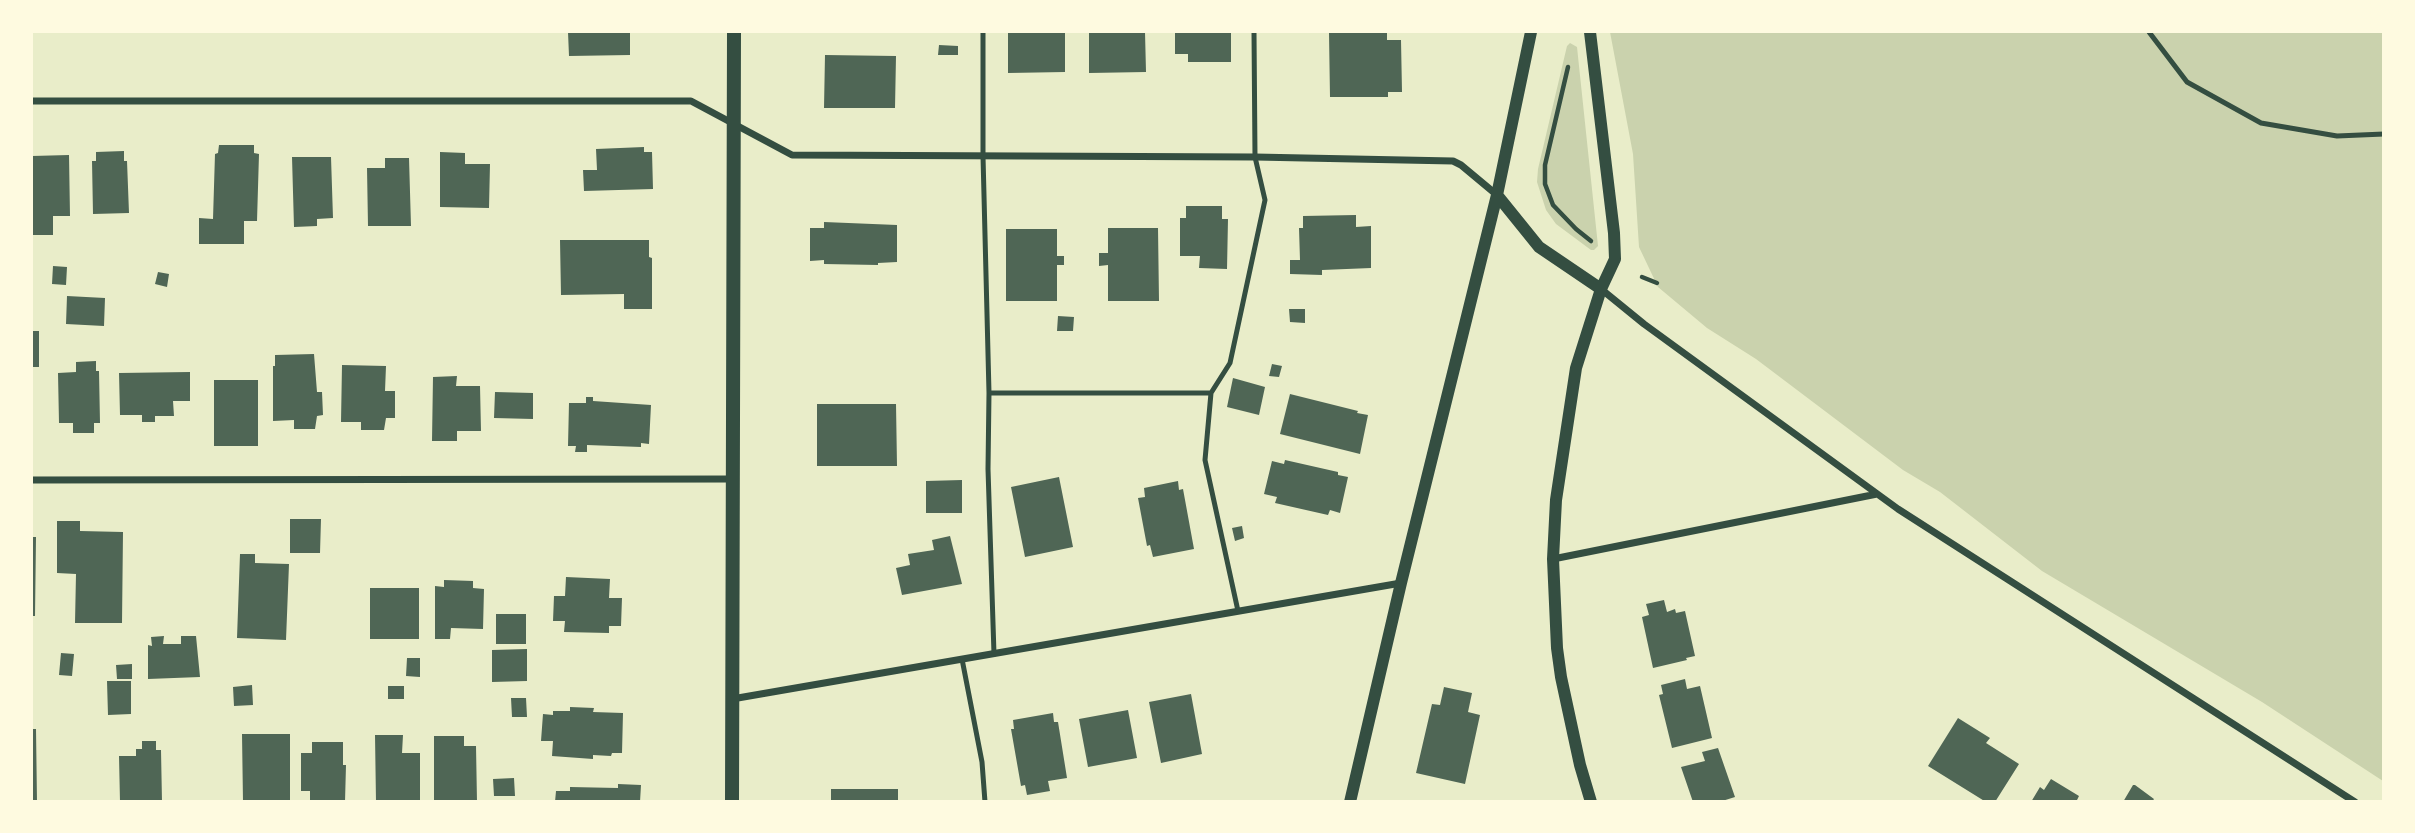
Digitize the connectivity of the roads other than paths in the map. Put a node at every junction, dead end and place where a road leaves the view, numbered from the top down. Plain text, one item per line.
1 (734, 32) edge
2 (983, 32) edge
3 (1254, 32) edge
4 (1531, 32) edge
5 (1590, 32) edge
6 (2149, 32) edge
7 (32, 101) edge
8 (734, 125) junction
9 (2384, 134) edge
10 (982, 156) junction
11 (1255, 158) junction
12 (1497, 195) junction
13 (1601, 289) junction
14 (989, 393) junction
15 (1211, 393) junction
16 (733, 479) junction
17 (32, 480) edge
18 (1877, 494) junction
19 (1553, 559) junction
20 (1401, 583) junction
21 (1238, 611) junction
22 (994, 654) junction
23 (962, 659) junction
24 (732, 699) junction
25 (732, 802) edge
26 (985, 802) edge
27 (1350, 802) edge
28 (1591, 802) edge
29 (2355, 802) edge

1 - 8 main road
2 - 10 lane
3 - 11 lane
4 - 12 street
5 - 13 street
6 - 9 lane
7 - 8 street
8 - 10 street
8 - 16 main road
10 - 11 street
10 - 14 lane
11 - 12 street
11 - 15 lane
12 - 13 street
12 - 20 street
13 - 18 street
13 - 19 street
14 - 15 lane
14 - 22 lane
15 - 21 lane
16 - 17 street
16 - 24 main road
18 - 19 street
18 - 29 street
19 - 28 street
20 - 21 street
20 - 27 street
21 - 22 street
22 - 23 street
23 - 24 street
23 - 26 lane
24 - 25 main road

